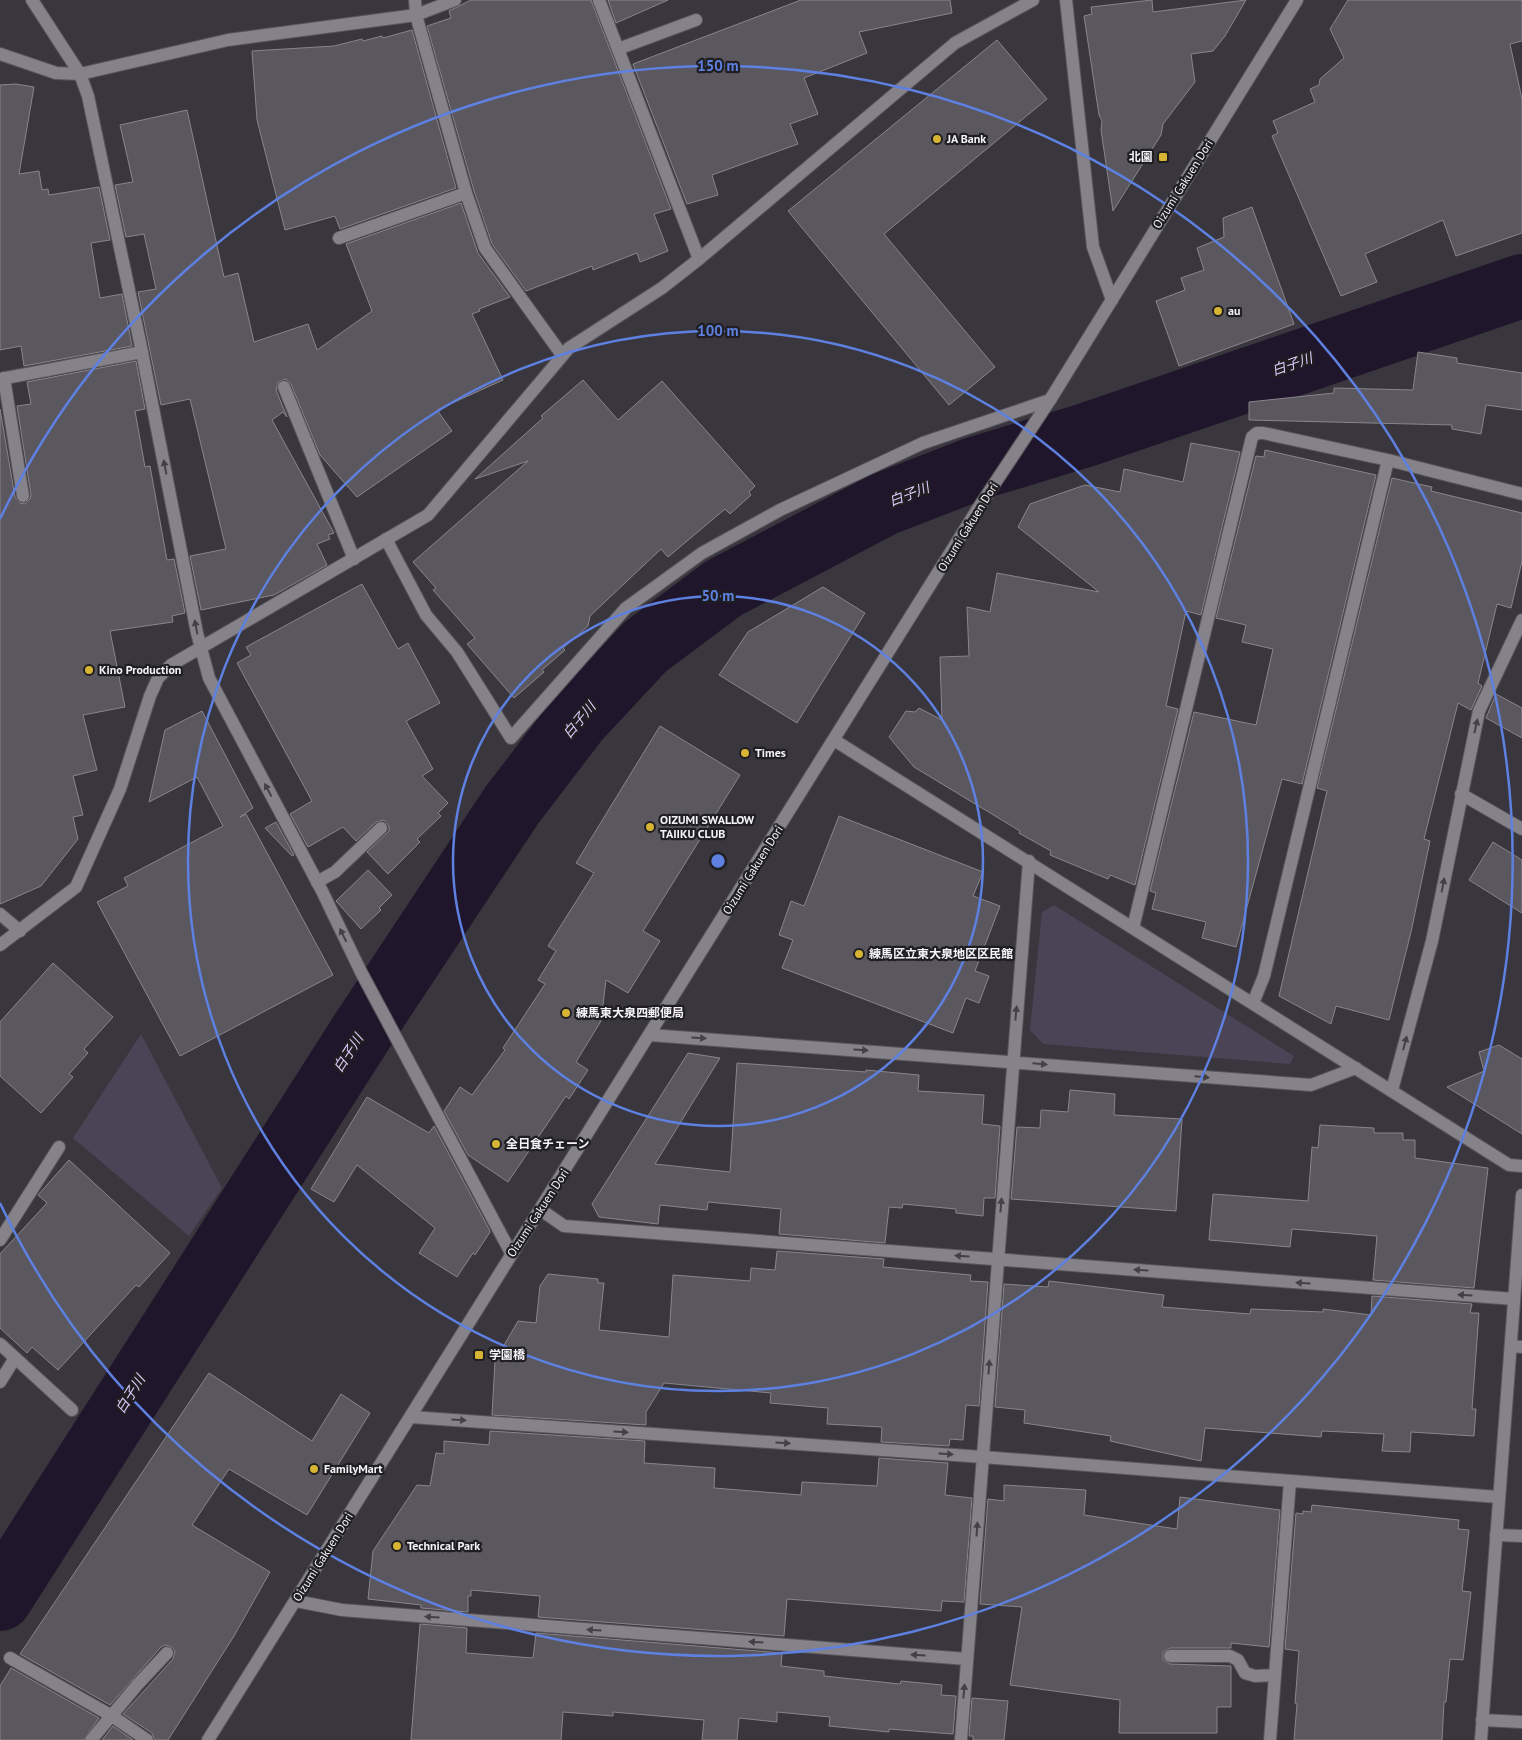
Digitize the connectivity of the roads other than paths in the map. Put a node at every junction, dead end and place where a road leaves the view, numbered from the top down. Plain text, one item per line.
1 (32, 0) edge
2 (415, 0) edge
3 (455, 0) edge
4 (598, 0) edge
5 (1033, 0) edge
6 (1066, 0) edge
7 (1297, 0) edge
8 (416, 15) junction
9 (696, 20) dead end
10 (618, 49) junction
11 (0, 54) edge
12 (80, 74) junction
13 (466, 193) junction
14 (339, 238) dead end
15 (699, 259) junction
16 (1112, 300) junction
17 (142, 352) junction
18 (562, 355) junction
19 (2, 378) edge
20 (284, 387) dead end
21 (1050, 400) junction
22 (1388, 460) junction
23 (1522, 494) edge
24 (23, 496) dead end
25 (386, 539) junction
26 (354, 559) junction
27 (1522, 620) edge
28 (200, 648) junction
29 (834, 740) junction
30 (1461, 794) junction
31 (381, 828) dead end
32 (1522, 829) edge
33 (1029, 861) junction
34 (317, 882) junction
35 (0, 914) edge
36 (1133, 928) junction
37 (20, 931) junction
38 (0, 945) edge
39 (1254, 1003) junction
40 (650, 1035) junction
41 (1012, 1062) junction
42 (1356, 1068) junction
43 (1392, 1090) junction
44 (60, 1147) dead end
45 (1522, 1166) edge
46 (1522, 1195) edge
47 (541, 1210) junction
48 (0, 1240) edge
49 (511, 1253) junction
50 (996, 1259) junction
51 (1514, 1299) junction
52 (0, 1344) edge
53 (1516, 1346) edge
54 (16, 1358) junction
55 (0, 1382) edge
56 (72, 1410) dead end
57 (411, 1417) junction
58 (983, 1456) junction
59 (1290, 1481) junction
60 (1498, 1497) junction
61 (1496, 1534) junction
62 (1522, 1536) edge
63 (296, 1601) junction
64 (167, 1653) dead end
65 (1170, 1656) dead end
66 (10, 1658) dead end
67 (967, 1659) junction
68 (1275, 1675) junction
69 (112, 1716) junction
70 (1482, 1720) junction
71 (1522, 1722) edge
72 (91, 1740) edge
73 (148, 1740) edge
74 (208, 1740) edge
75 (960, 1740) edge
76 (1270, 1740) edge
77 (1481, 1740) edge

1 - 12 street
2 - 8 street
3 - 8 street
4 - 10 street
5 - 15 street
6 - 16 street
7 - 16 street, Oizumi Gakuen Dori
8 - 12 street
8 - 13 street
9 - 10 street
10 - 15 street
11 - 12 street
12 - 17 street
13 - 14 street
13 - 18 street
15 - 18 street
16 - 21 street, Oizumi Gakuen Dori
17 - 19 street
28 -> 17 street
18 - 25 street
19 - 24 street
20 - 26 street
21 - 25 street
21 - 29 street, Oizumi Gakuen Dori
22 - 23 street
22 - 36 street
22 - 39 street
25 - 26 street
26 - 28 street
30 -> 27 street
34 -> 28 street
28 - 37 street
29 - 33 street
29 - 40 street, Oizumi Gakuen Dori
30 - 32 street
43 -> 30 street
31 - 34 street
33 - 36 street
41 -> 33 street
49 -> 34 street
35 - 37 street
36 - 39 street
37 - 38 street
39 - 42 street
40 -> 41 street
40 - 47 street, Oizumi Gakuen Dori
41 -> 42 street
50 -> 41 street
42 - 43 street
43 - 45 street
44 - 48 street
46 - 51 street
47 - 49 street, Oizumi Gakuen Dori
50 -> 47 street
49 - 57 street, Oizumi Gakuen Dori
51 -> 50 street
58 -> 50 street
51 - 53 street
52 - 54 street
53 - 60 street
54 - 55 street
54 - 56 street
57 -> 58 street
57 - 63 street, Oizumi Gakuen Dori
58 - 59 street
67 -> 58 street
59 - 60 street
59 - 68 street
60 - 61 street
61 - 62 street
61 - 70 street
67 -> 63 street
63 - 74 street, Oizumi Gakuen Dori
64 - 69 street
65 - 68 street
66 - 69 street
75 -> 67 street
68 - 76 street
69 - 72 street
69 - 73 street
70 - 71 street
70 - 77 street

